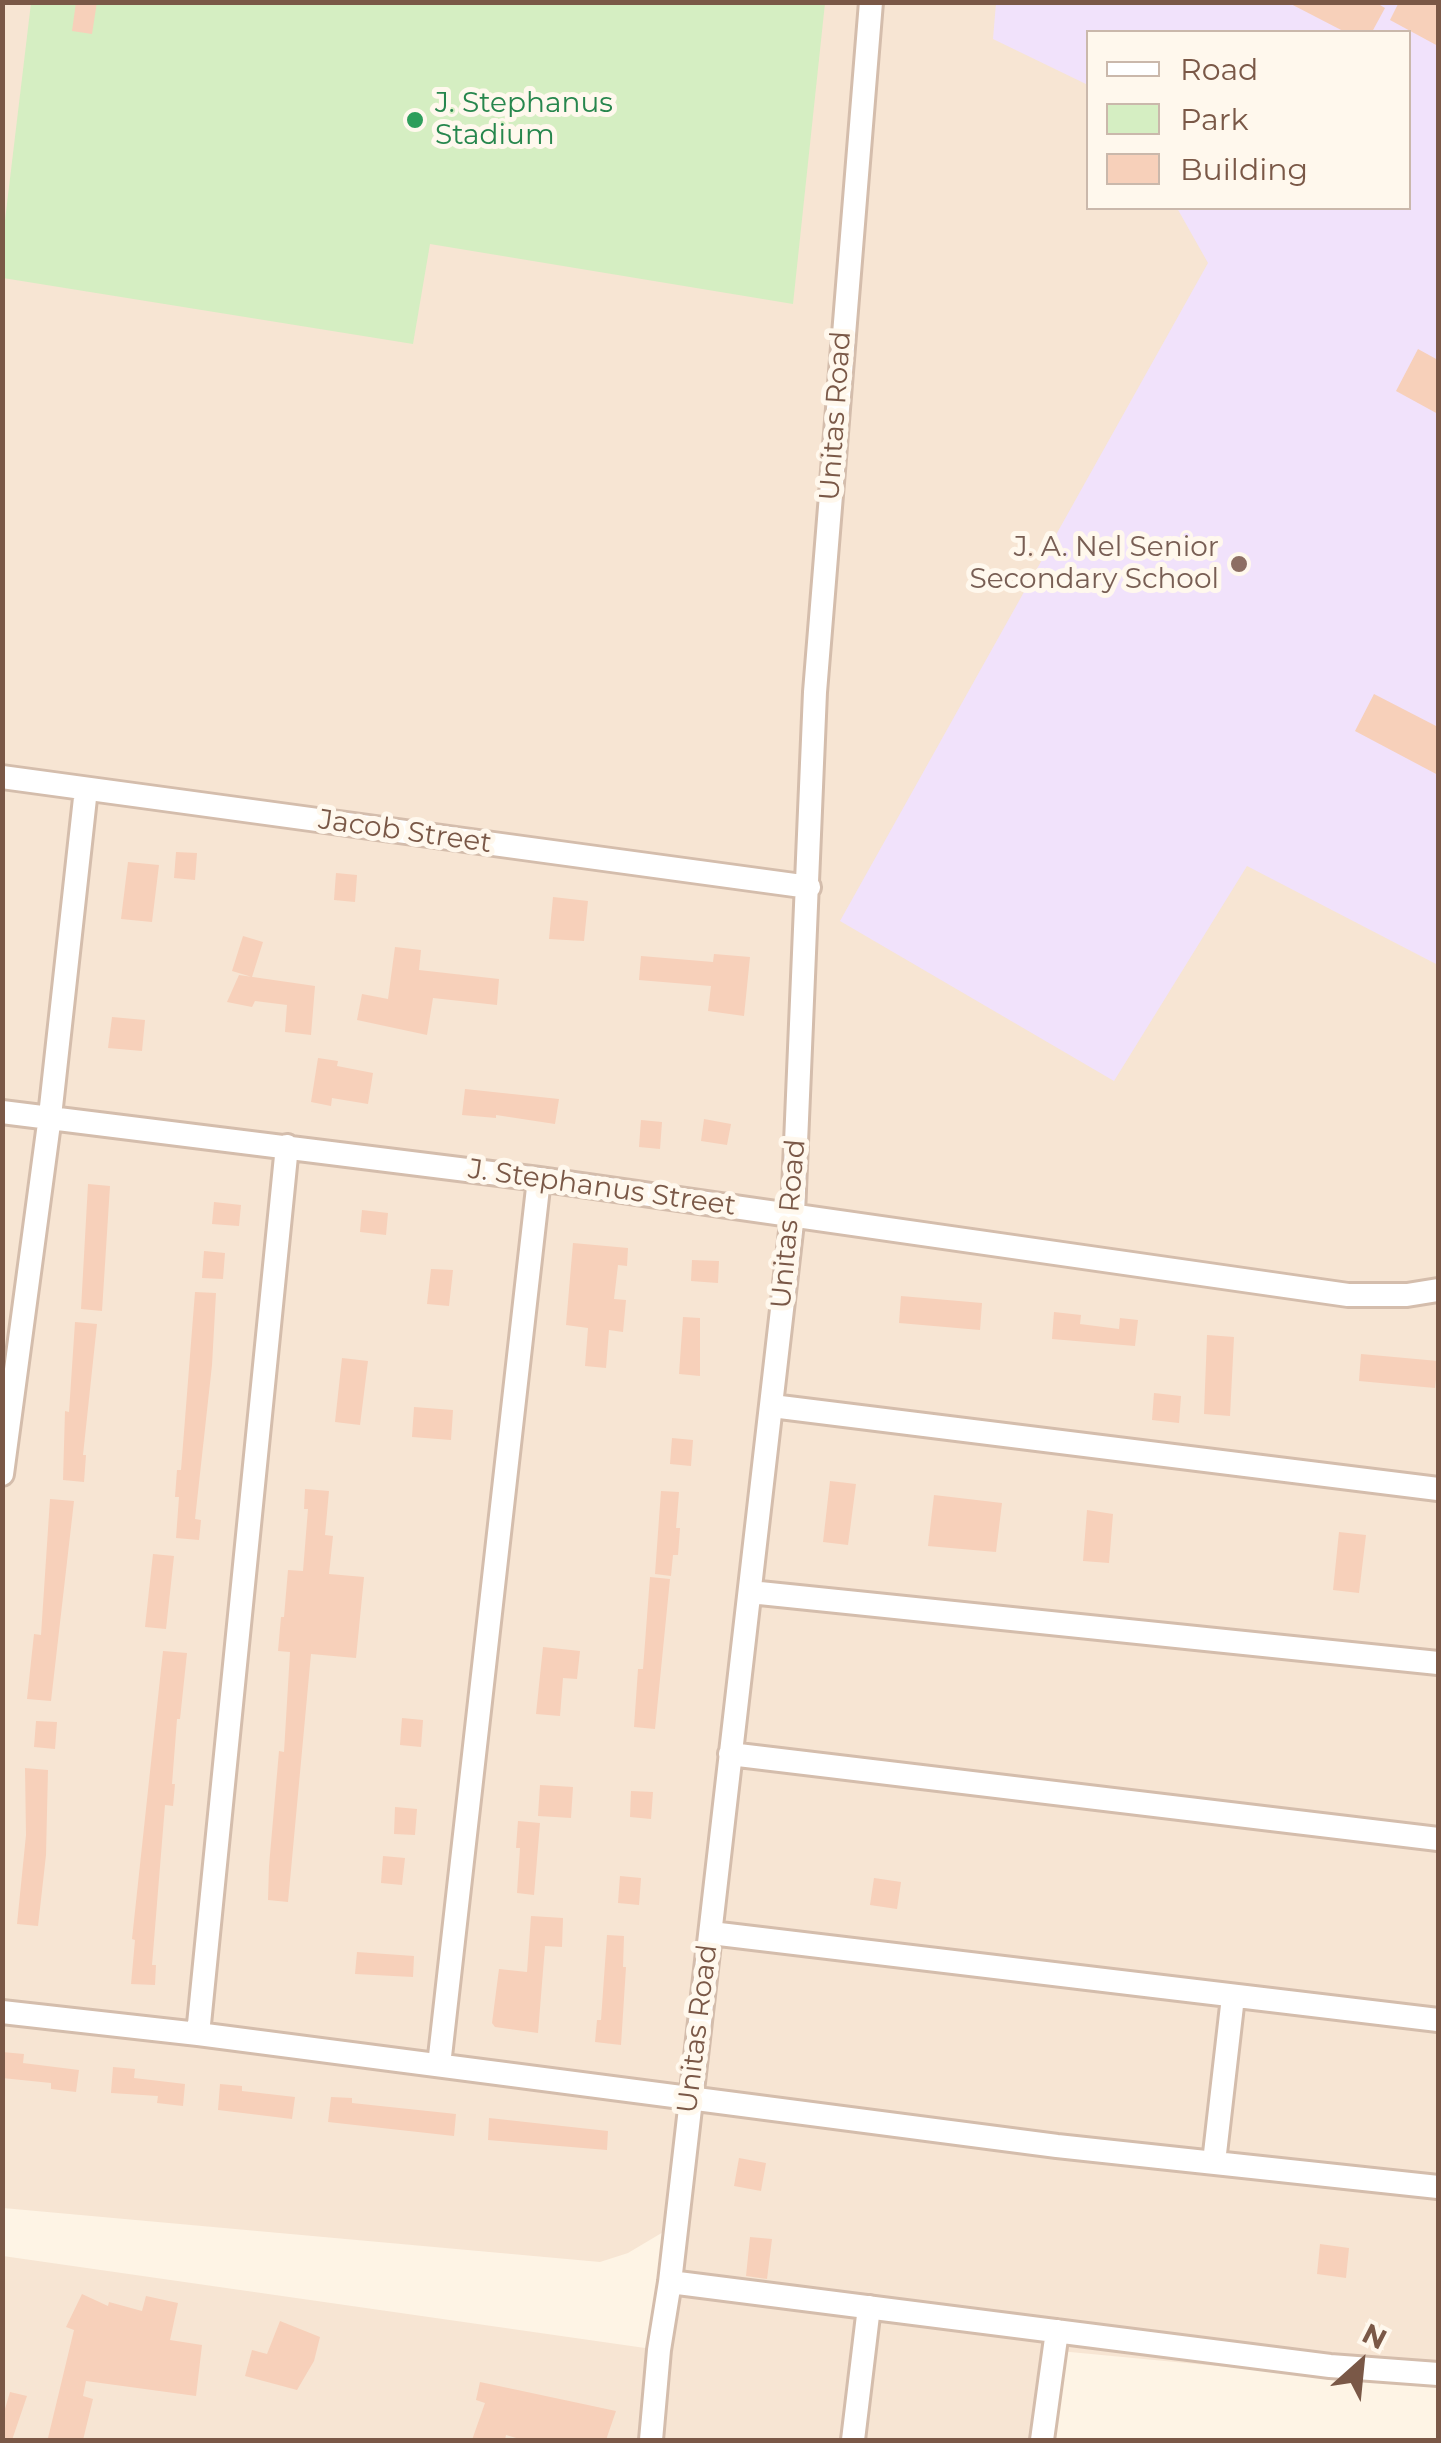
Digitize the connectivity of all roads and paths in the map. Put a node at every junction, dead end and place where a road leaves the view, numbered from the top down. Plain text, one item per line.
1 (871, 2) edge
2 (2, 777) edge
3 (86, 789) junction
4 (808, 887) junction
5 (2, 1112) edge
6 (50, 1116) junction
7 (287, 1146) junction
8 (539, 1179) junction
9 (793, 1214) junction
10 (1438, 1290) edge
11 (12, 1323) edge
12 (772, 1406) junction
13 (2, 1474) edge
14 (1438, 1489) edge
15 (750, 1592) junction
16 (1438, 1663) edge
17 (730, 1754) junction
18 (1438, 1839) edge
19 (710, 1932) junction
20 (1234, 1997) junction
21 (2, 2012) edge
22 (1438, 2020) edge
23 (198, 2034) junction
24 (438, 2065) junction
25 (689, 2100) junction
26 (1214, 2162) junction
27 (1438, 2187) edge
28 (670, 2282) junction
29 (869, 2307) junction
30 (1057, 2331) junction
31 (1438, 2374) edge
32 (651, 2440) edge
33 (853, 2440) edge
34 (1042, 2440) edge

1 - 4 street, Unitas Road
2 - 3 street, Jacob Street
3 - 4 street, Jacob Street
3 - 6 street
4 - 9 street, Unitas Road
5 - 6 street, J. Stephanus Street
6 - 7 street, J. Stephanus Street
6 - 11 street
7 - 8 street, J. Stephanus Street
7 - 23 street
8 - 9 street, J. Stephanus Street
8 - 24 street
9 - 10 street, J. Stephanus Street
9 - 12 street, Unitas Road
11 - 13 street
12 - 14 street
12 - 15 street, Unitas Road
15 - 16 street
15 - 17 street, Unitas Road
17 - 18 street
17 - 19 street, Unitas Road
19 - 20 street
19 - 25 street, Unitas Road
20 - 22 street
20 - 26 street
21 - 23 street
23 - 24 street
24 - 25 street
25 - 26 street
25 - 28 street, Unitas Road
26 - 27 street
28 - 29 street
28 - 32 street, Unitas Road
29 - 30 street
29 - 33 street
30 - 31 street
30 - 34 street

